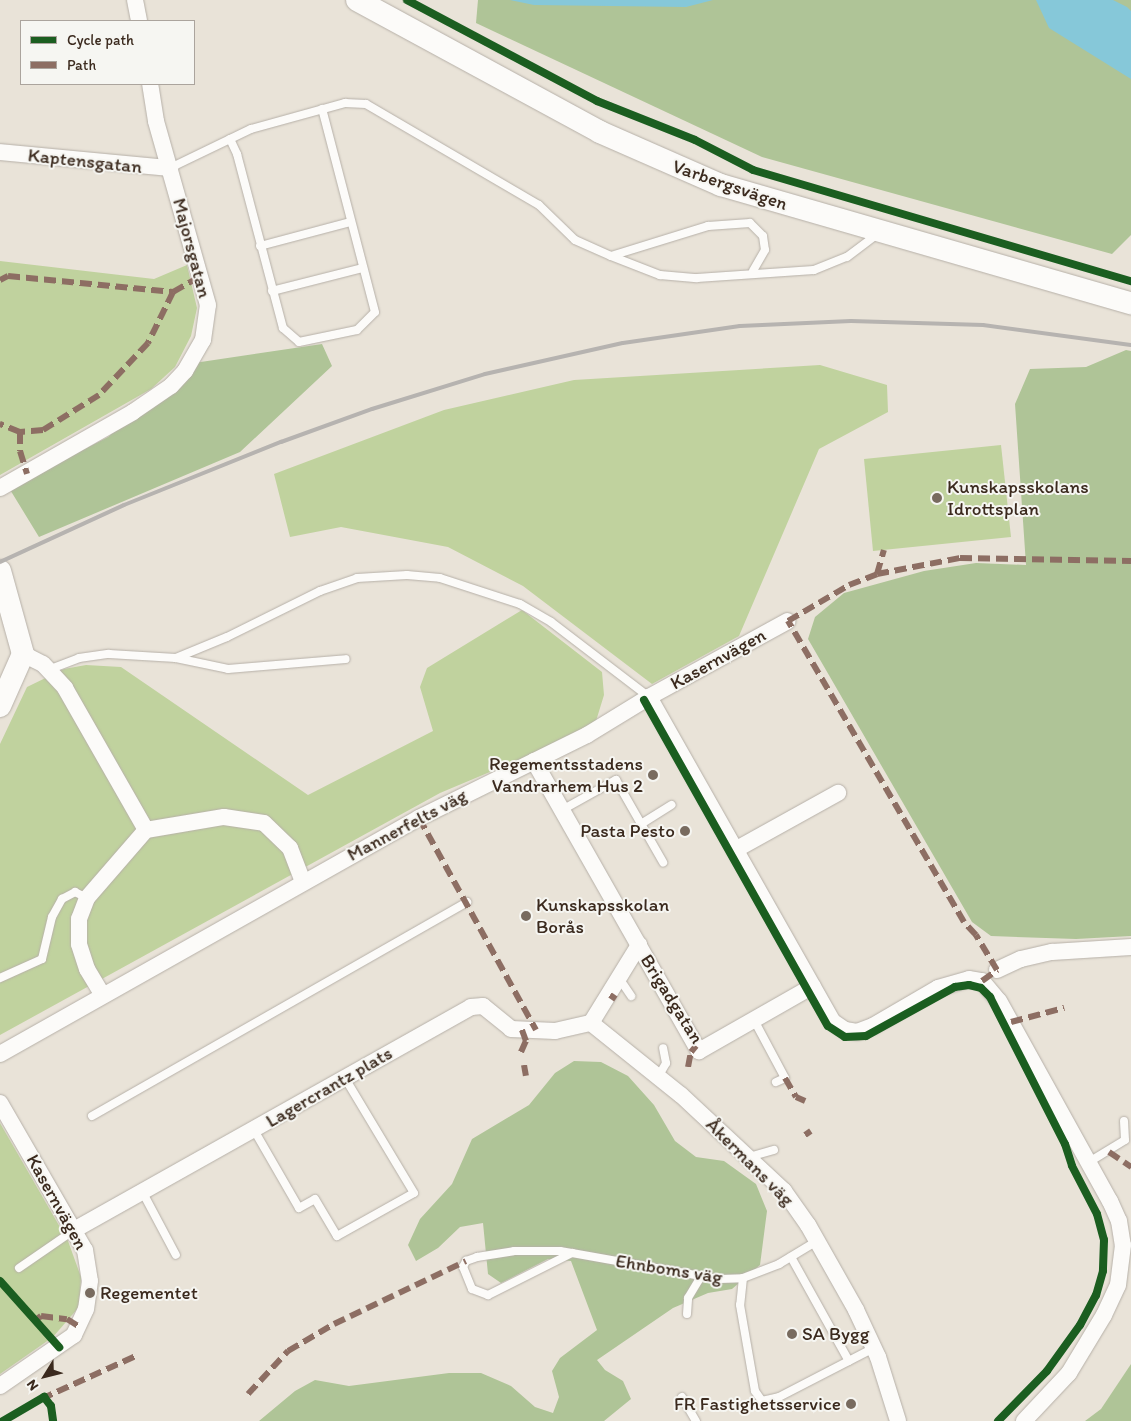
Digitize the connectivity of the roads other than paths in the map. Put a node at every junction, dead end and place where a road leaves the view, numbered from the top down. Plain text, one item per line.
1 (136, 0) edge
2 (357, 0) edge
3 (139, 20) edge
4 (150, 85) edge
5 (322, 109) junction
6 (230, 139) junction
7 (0, 152) edge
8 (170, 168) junction
9 (351, 222) junction
10 (878, 233) junction
11 (260, 246) junction
12 (611, 256) junction
13 (363, 268) junction
14 (753, 271) junction
15 (272, 291) junction
16 (1131, 303) edge
17 (0, 488) edge
18 (0, 571) edge
19 (788, 621) dead end
20 (23, 654) junction
21 (176, 658) junction
22 (346, 659) dead end
23 (48, 670) junction
24 (648, 697) junction
25 (0, 706) edge
26 (534, 761) junction
27 (838, 793) dead end
28 (672, 805) dead end
29 (562, 810) junction
30 (641, 824) junction
31 (146, 830) junction
32 (735, 850) junction
33 (663, 862) dead end
34 (303, 882) junction
35 (87, 898) junction
36 (467, 902) dead end
37 (639, 945) junction
38 (1131, 947) edge
39 (996, 970) dead end
40 (0, 978) edge
41 (619, 978) junction
42 (813, 986) junction
43 (102, 994) junction
44 (631, 996) dead end
45 (754, 1020) junction
46 (591, 1023) junction
47 (663, 1048) dead end
48 (0, 1054) edge
49 (658, 1077) junction
50 (345, 1078) junction
51 (776, 1082) dead end
52 (0, 1103) edge
53 (92, 1116) dead end
54 (1124, 1121) dead end
55 (254, 1130) junction
56 (1128, 1138) edge
57 (774, 1150) dead end
58 (749, 1157) junction
59 (1089, 1162) junction
60 (144, 1193) junction
61 (74, 1230) junction
62 (817, 1241) junction
63 (572, 1253) junction
64 (176, 1255) dead end
65 (791, 1257) junction
66 (19, 1268) dead end
67 (701, 1276) junction
68 (743, 1278) junction
69 (687, 1314) dead end
70 (874, 1348) junction
71 (849, 1361) junction
72 (0, 1386) edge
73 (682, 1397) dead end
74 (696, 1421) edge
75 (898, 1421) edge
76 (1024, 1421) edge

1 - 3 street
2 - 10 main road, Varbergsvägen
4 - 8 street, Majorsgatan
5 - 6 lane
5 - 9 lane
5 - 12 lane
6 - 8 lane
6 - 11 lane
7 - 8 street, Kaptensgatan
8 - 17 street, Majorsgatan
9 - 11 lane
9 - 13 lane
10 - 14 lane
10 - 16 main road, Varbergsvägen
11 - 15 lane
12 - 14 lane
12 - 14 lane
13 - 15 lane
13 - 15 lane
18 - 20 main road
19 - 24 street, Kasernvägen
20 - 23 street
20 - 25 main road
21 - 22 lane
21 - 23 lane
21 - 24 lane
23 - 31 street
24 - 26 street, Mannerfelts väg
24 - 32 street
26 - 29 street, Brigadgatan
26 - 34 street, Mannerfelts väg
27 - 32 street
28 - 30 lane
29 - 30 lane
29 - 37 street, Brigadgatan
30 - 33 lane
31 - 34 street
31 - 35 street
32 - 42 street
34 - 43 street, Mannerfelts väg
35 - 40 lane
35 - 43 street
36 - 53 lane
37 - 41 street
37 - 45 street, Brigadgatan
38 - 39 street
41 - 44 lane
41 - 46 street
42 - 45 street, Brigadgatan
42 - 59 street
43 - 48 street
45 - 51 lane
46 - 49 street, Åkermans väg
46 - 50 street, Lagercrantz plats
47 - 49 lane
49 - 58 street, Åkermans väg
50 - 55 street, Lagercrantz plats
50 - 55 lane
52 - 61 street, Kasernvägen
54 - 56 lane
55 - 60 street, Lagercrantz plats
56 - 59 lane
57 - 58 lane
58 - 62 street, Åkermans väg
59 - 76 street
60 - 61 street, Lagercrantz plats
60 - 64 lane
61 - 66 lane
61 - 72 street, Kasernvägen
62 - 65 lane, Ehnboms väg
62 - 70 street, Åkermans väg
63 - 63 lane, Ehnboms väg
63 - 67 lane, Ehnboms väg
65 - 68 lane, Ehnboms väg
65 - 71 lane
67 - 68 lane, Ehnboms väg
67 - 69 lane
68 - 71 lane
70 - 71 lane
70 - 75 street, Åkermans väg
73 - 74 lane

